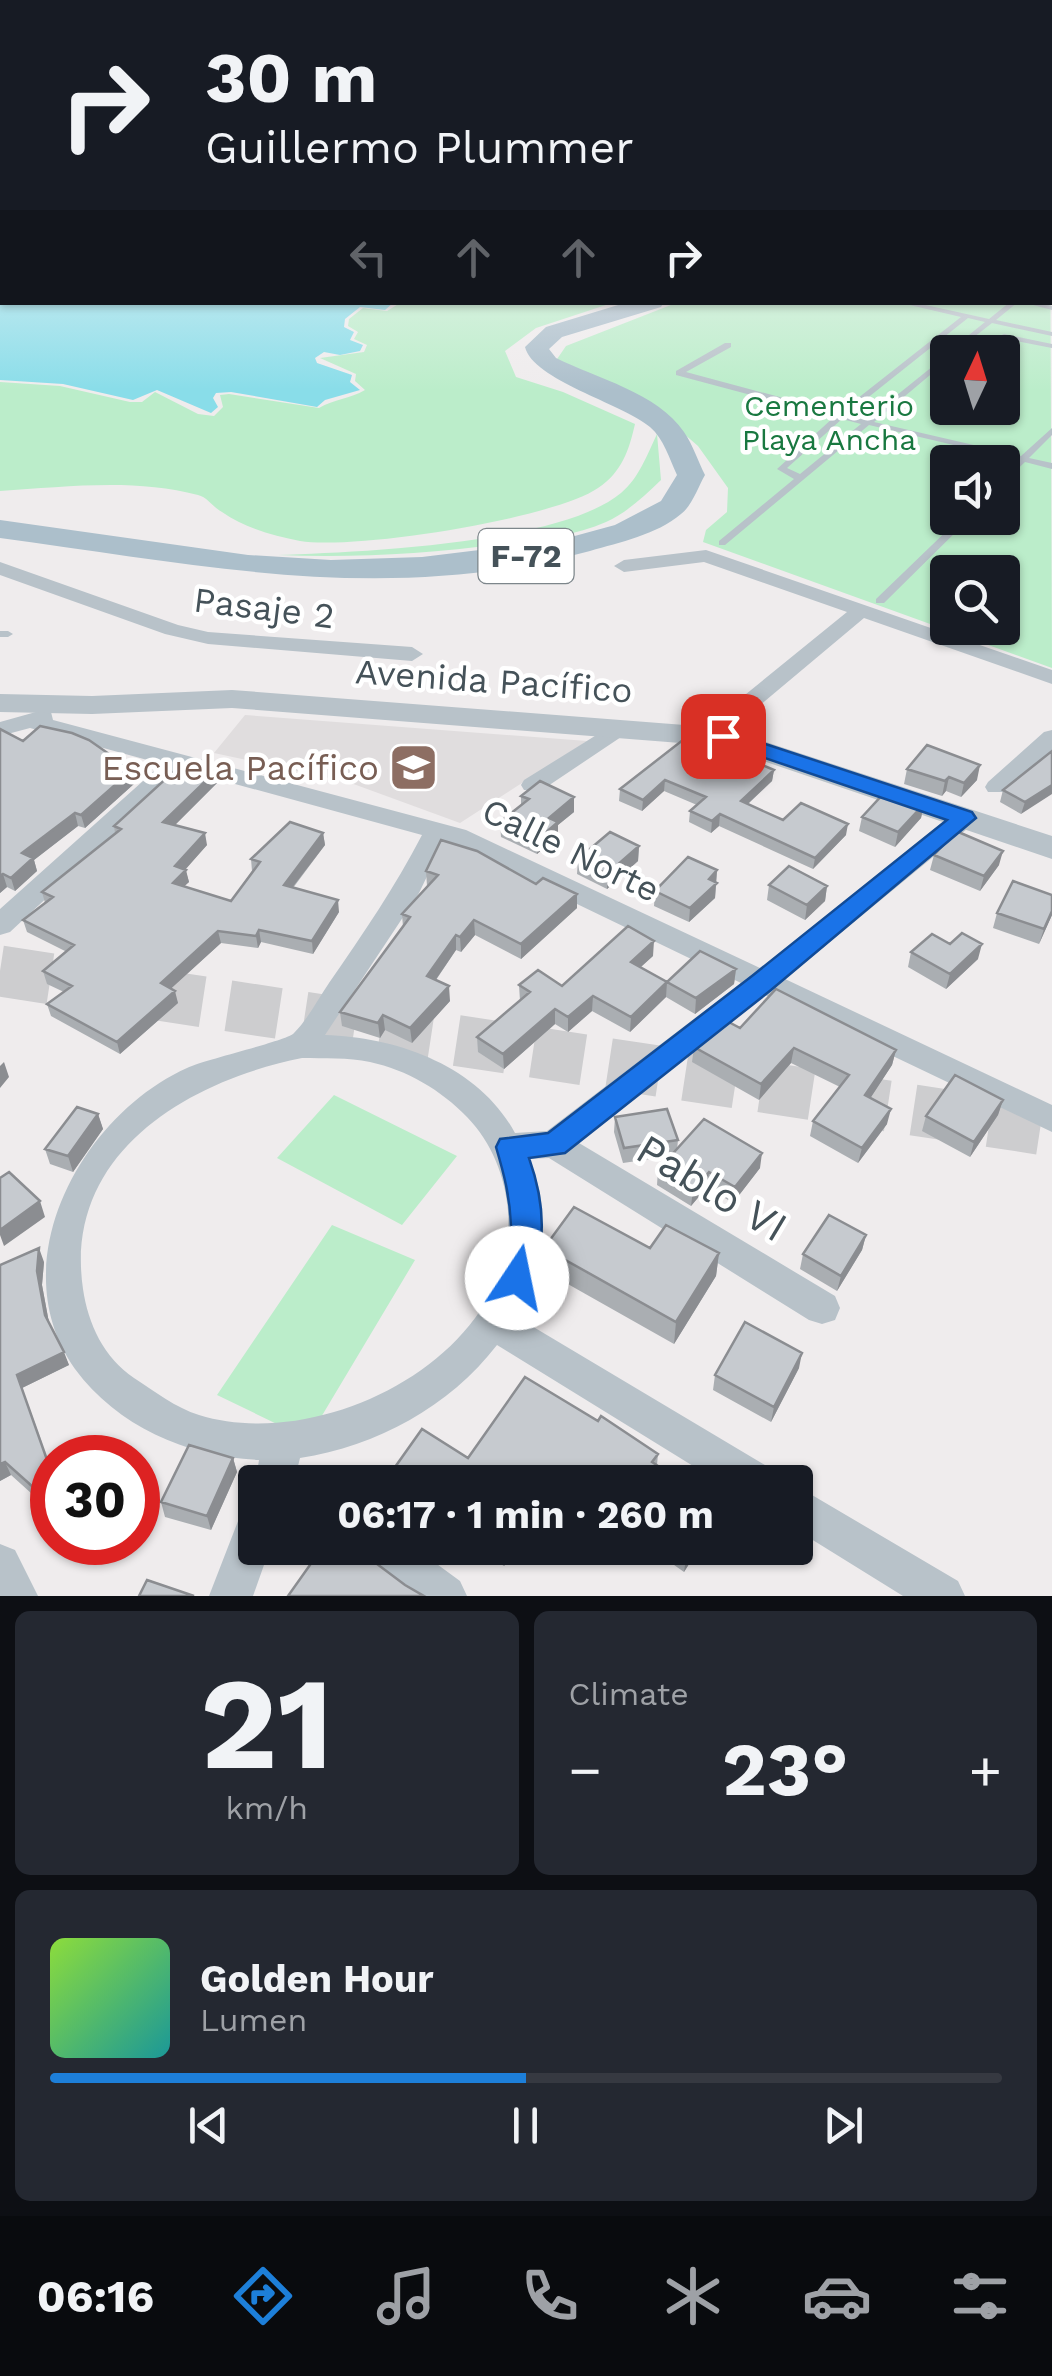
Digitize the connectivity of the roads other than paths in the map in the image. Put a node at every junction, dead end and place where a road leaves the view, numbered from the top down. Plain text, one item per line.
1 (643, 305) edge
2 (915, 305) edge
3 (1010, 305) edge
4 (968, 316) junction
5 (991, 321) junction
6 (1052, 334) edge
7 (974, 335) edge
8 (1020, 339) edge
9 (728, 345) dead end
10 (1052, 346) edge
11 (930, 370) edge
12 (840, 416) junction
13 (866, 422) junction
14 (1052, 430) edge
15 (1024, 459) junction
16 (1020, 463) edge
17 (1052, 466) edge
18 (800, 478) junction
19 (0, 528) edge
20 (947, 535) edge
21 (722, 543) dead end
22 (624, 566) dead end
23 (0, 568) edge
24 (872, 605) junction
25 (412, 654) dead end
26 (1052, 676) edge
27 (0, 703) edge
28 (92, 705) junction
29 (31, 720) junction
30 (727, 721) dead end
31 (619, 728) junction
32 (0, 729) edge
33 (1052, 738) edge
34 (179, 762) junction
35 (533, 785) edge
36 (997, 786) dead end
37 (964, 818) junction
38 (437, 830) junction
39 (1052, 848) edge
40 (0, 925) edge
41 (762, 983) junction
42 (302, 1046) junction
43 (1052, 1119) edge
44 (554, 1144) junction
45 (510, 1147) junction
46 (822, 1308) dead end
47 (494, 1323) junction
48 (274, 1465) edge
49 (290, 1465) edge
50 (728, 1465) edge
51 (813, 1517) edge
52 (242, 1565) edge
53 (403, 1565) edge
54 (0, 1566) edge
55 (16, 1596) edge
56 (231, 1596) edge
57 (445, 1596) edge
58 (943, 1596) edge

1 - 19 main road, F-72
2 - 4 lane
3 - 5 lane
4 - 5 lane
4 - 12 lane
5 - 6 lane
5 - 7 lane
8 - 10 lane
9 - 12 lane
11 - 13 lane
12 - 13 lane
12 - 18 lane
13 - 15 lane
13 - 18 lane
14 - 15 lane
15 - 16 lane
15 - 17 lane
18 - 21 lane
20 - 24 lane
22 - 24 street
23 - 25 street, Pasaje 2
24 - 26 street
24 - 30 street
27 - 28 street, Avenida Pacífico
28 - 29 street
28 - 31 street, Avenida Pacífico
29 - 32 street
29 - 34 street, Calle Norte
31 - 35 street
31 - 37 street, Avenida Pacífico
33 - 36 street
34 - 38 street, Calle Norte
34 - 40 street
37 - 39 street, Avenida Pacífico
37 - 41 street
38 - 41 street, Calle Norte
38 - 42 street
41 - 43 street, Calle Norte
41 - 44 street
42 - 45 street
42 - 48 street
44 - 45 street
44 - 46 street, Pablo VI
45 - 47 street
47 - 49 street
47 - 50 street
51 - 58 street
52 - 56 street
53 - 57 street
54 - 55 street

